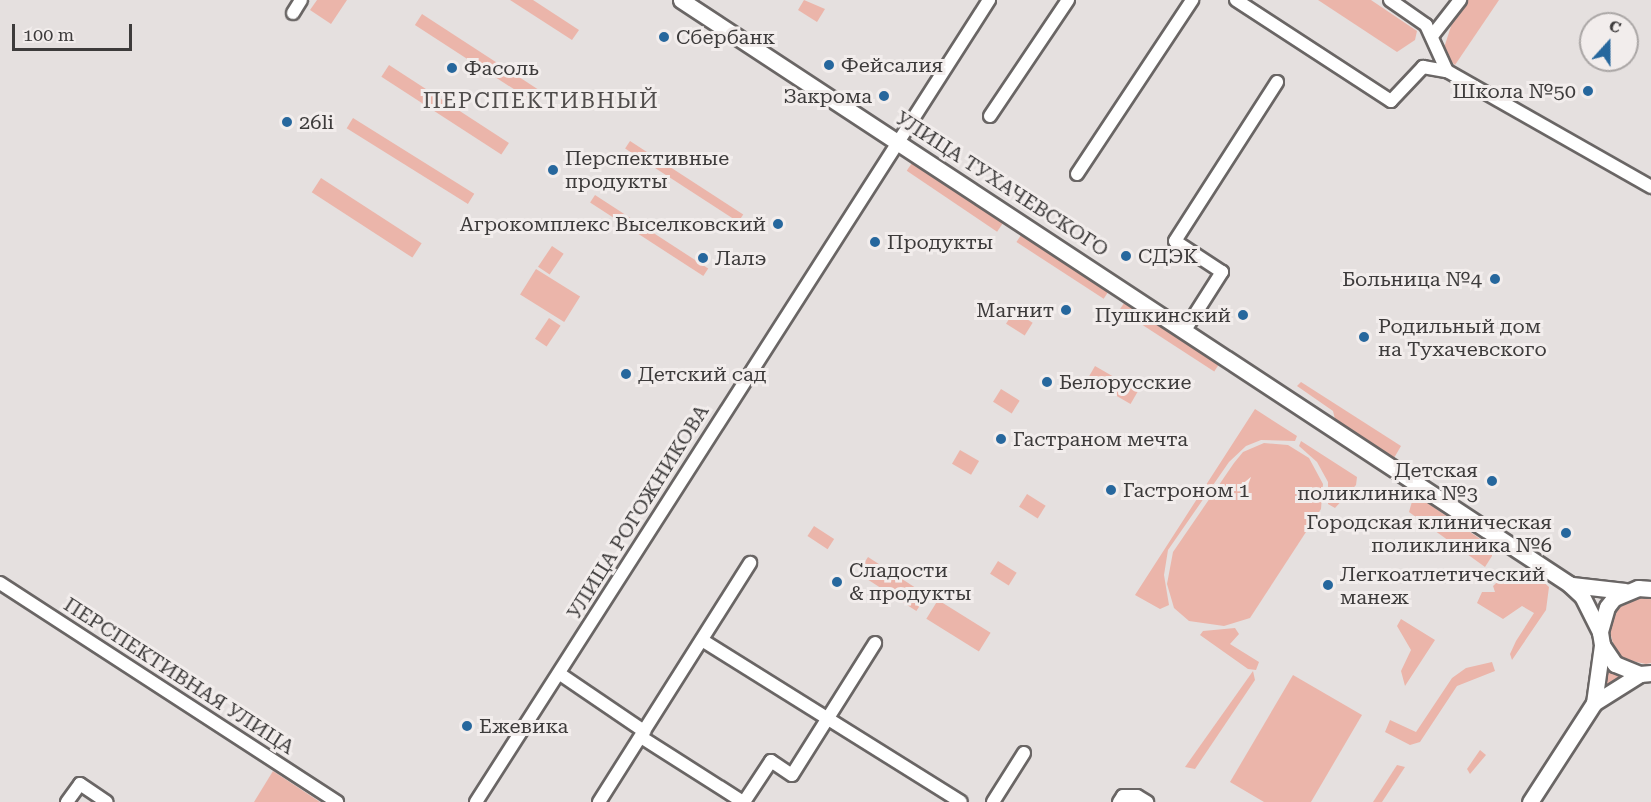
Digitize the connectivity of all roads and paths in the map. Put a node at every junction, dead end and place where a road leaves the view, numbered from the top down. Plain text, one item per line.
1 (301, 0) edge
2 (681, 0) edge
3 (989, 0) edge
4 (1068, 0) edge
5 (1192, 0) edge
6 (1236, 0) edge
7 (1390, 0) edge
8 (1460, 0) edge
9 (293, 13) dead end
10 (1432, 36) junction
11 (1447, 71) junction
12 (1277, 82) dead end
13 (990, 116) dead end
14 (897, 141) junction
15 (1077, 174) dead end
16 (1651, 187) edge
17 (1185, 330) junction
18 (750, 563) dead end
19 (0, 583) edge
20 (1569, 584) junction
21 (1641, 588) edge
22 (1601, 638) junction
23 (702, 640) junction
24 (875, 643) dead end
25 (1646, 673) edge
26 (560, 674) junction
27 (1594, 703) junction
28 (826, 720) junction
29 (643, 734) junction
30 (1024, 753) dead end
31 (67, 802) edge
32 (108, 802) edge
33 (337, 802) edge
34 (476, 802) edge
35 (600, 802) edge
36 (744, 802) edge
37 (961, 802) edge
38 (993, 802) edge
39 (1119, 802) edge
40 (1147, 802) edge
41 (1530, 802) edge

1 - 9 street
2 - 14 main road, УЛИЦА ТУХАЧЕВСКОГО
3 - 14 street, УЛИЦА РОГОЖНИКОВА
4 - 13 street
5 - 15 street
6 - 11 street
7 - 10 street
8 - 10 street
10 - 11 street
11 - 16 street
12 - 17 street
14 - 17 main road, УЛИЦА ТУХАЧЕВСКОГО
14 - 26 street, УЛИЦА РОГОЖНИКОВА
17 - 20 main road, УЛИЦА ТУХАЧЕВСКОГО
18 - 23 street
19 - 33 street, ПЕРСПЕКТИВНАЯ УЛИЦА
20 - 21 main road, УЛИЦА ТУХАЧЕВСКОГО
20 - 22 main road, УЛИЦА ТУХАЧЕВСКОГО
21 - 22 main road
22 - 25 main road, УЛИЦА ТУХАЧЕВСКОГО
22 - 27 main road
23 - 28 street
23 - 29 street
24 - 28 street
25 - 27 main road
26 - 29 street
26 - 34 street, УЛИЦА РОГОЖНИКОВА
27 - 41 main road
28 - 36 street
28 - 37 street
29 - 35 street
29 - 36 street
30 - 38 street
31 - 32 street
39 - 40 street

